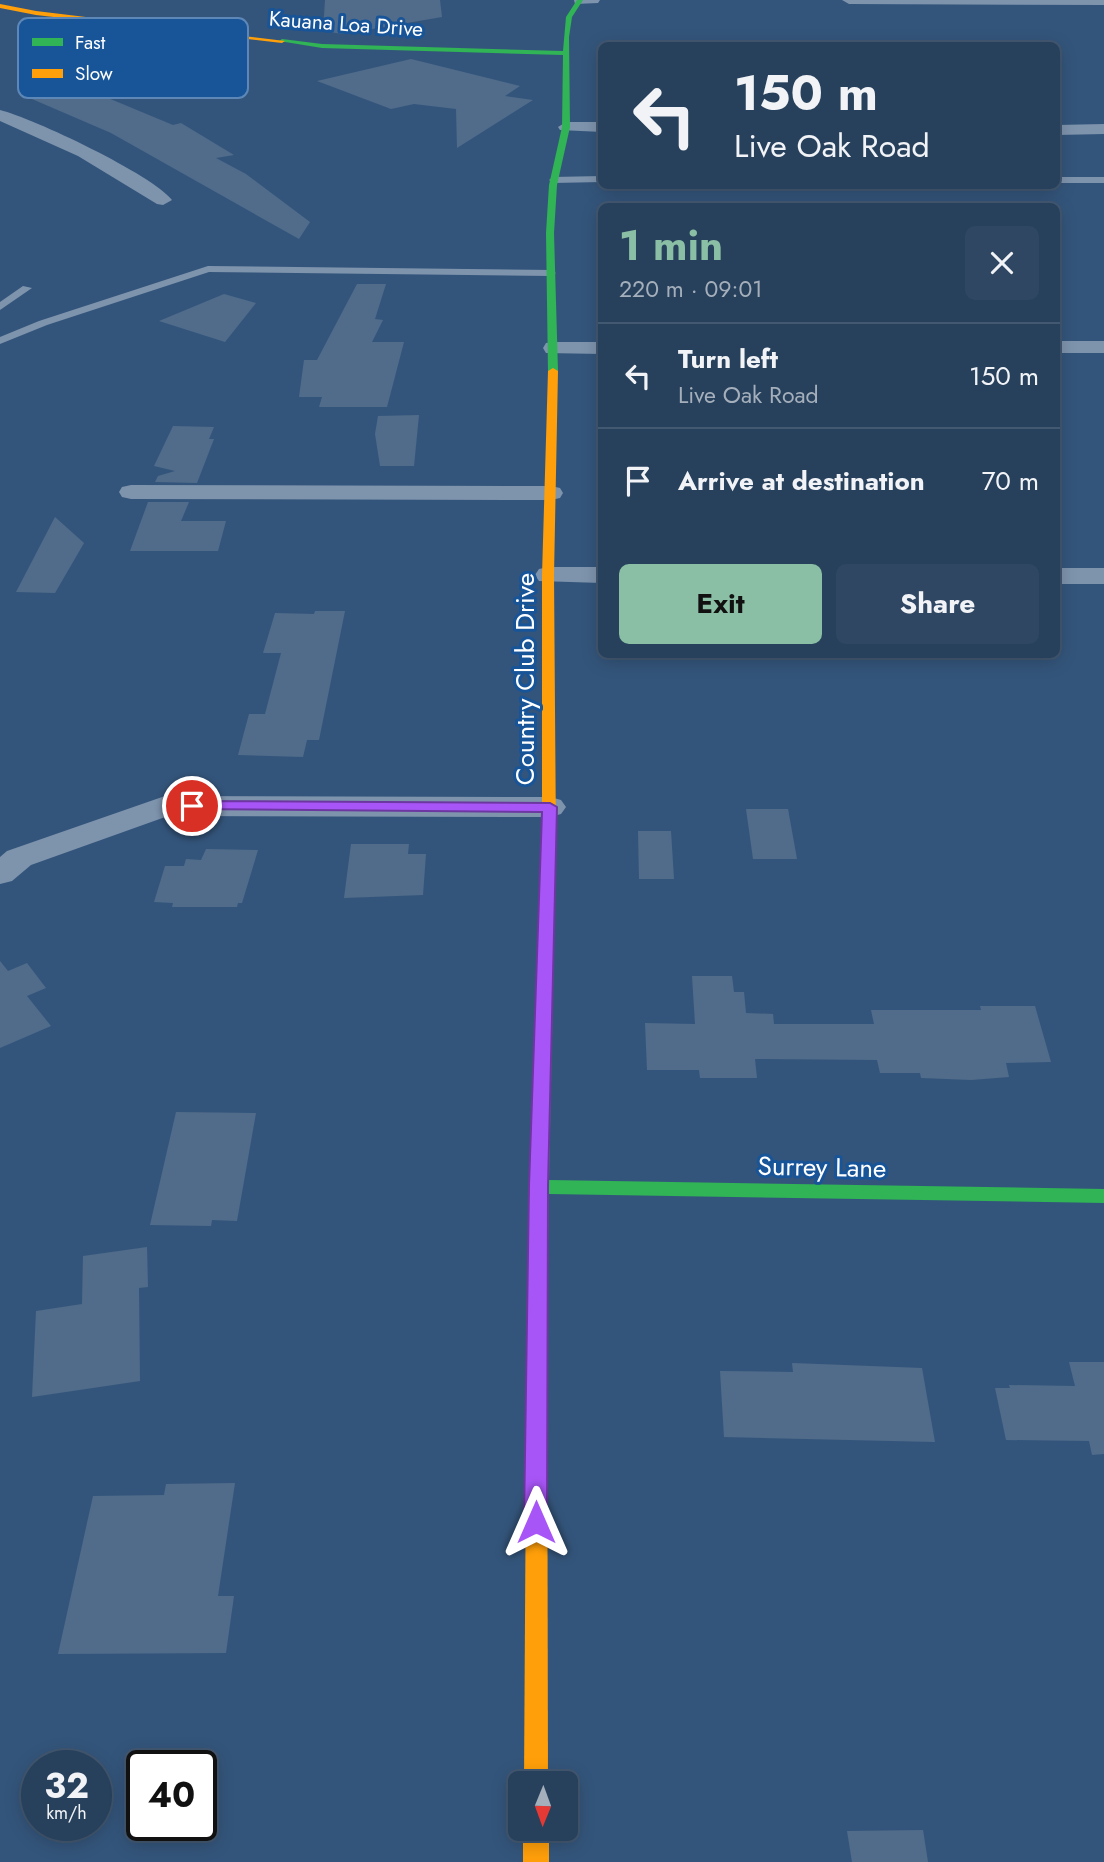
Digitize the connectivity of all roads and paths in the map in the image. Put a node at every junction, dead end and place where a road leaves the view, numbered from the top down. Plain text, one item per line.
1 (580, 0) edge
2 (593, 0) edge
3 (849, 0) edge
4 (1104, 1) edge
5 (0, 6) edge
6 (75, 18) edge
7 (248, 38) edge
8 (566, 46) junction
9 (0, 115) edge
10 (566, 127) junction
11 (598, 127) edge
12 (1060, 130) edge
13 (1104, 130) edge
14 (598, 179) edge
15 (554, 180) junction
16 (1060, 180) edge
17 (1104, 180) edge
18 (163, 201) dead end
19 (551, 273) junction
20 (27, 288) dead end
21 (0, 307) edge
22 (0, 341) edge
23 (1060, 347) edge
24 (1104, 347) edge
25 (554, 348) junction
26 (598, 348) edge
27 (131, 492) dead end
28 (551, 493) junction
29 (548, 575) junction
30 (598, 575) edge
31 (1060, 576) edge
32 (1104, 576) edge
33 (550, 807) junction
34 (0, 874) edge
35 (539, 1186) junction
36 (1104, 1196) edge
37 (536, 1771) edge
38 (536, 1841) edge
39 (536, 1862) edge

1 - 2 street
1 - 8 street, Country Club Drive
3 - 4 street
5 - 6 street, Kauana Loa Drive
7 - 8 street, Kauana Loa Drive
8 - 10 street, Country Club Drive
9 - 18 street
10 - 11 street
10 - 15 street, Country Club Drive
12 - 13 street
14 - 15 lane
15 - 19 street, Country Club Drive
16 - 17 lane
19 - 22 lane
19 - 25 street, Country Club Drive
20 - 21 lane
23 - 24 street
25 - 26 street
25 - 28 street, Country Club Drive
27 - 28 street
28 - 29 street, Country Club Drive
29 - 30 street
29 - 33 street, Country Club Drive
31 - 32 street
33 - 34 street
33 - 35 street, Country Club Drive
35 - 36 street, Surrey Lane
35 - 37 street, Country Club Drive
38 - 39 street

